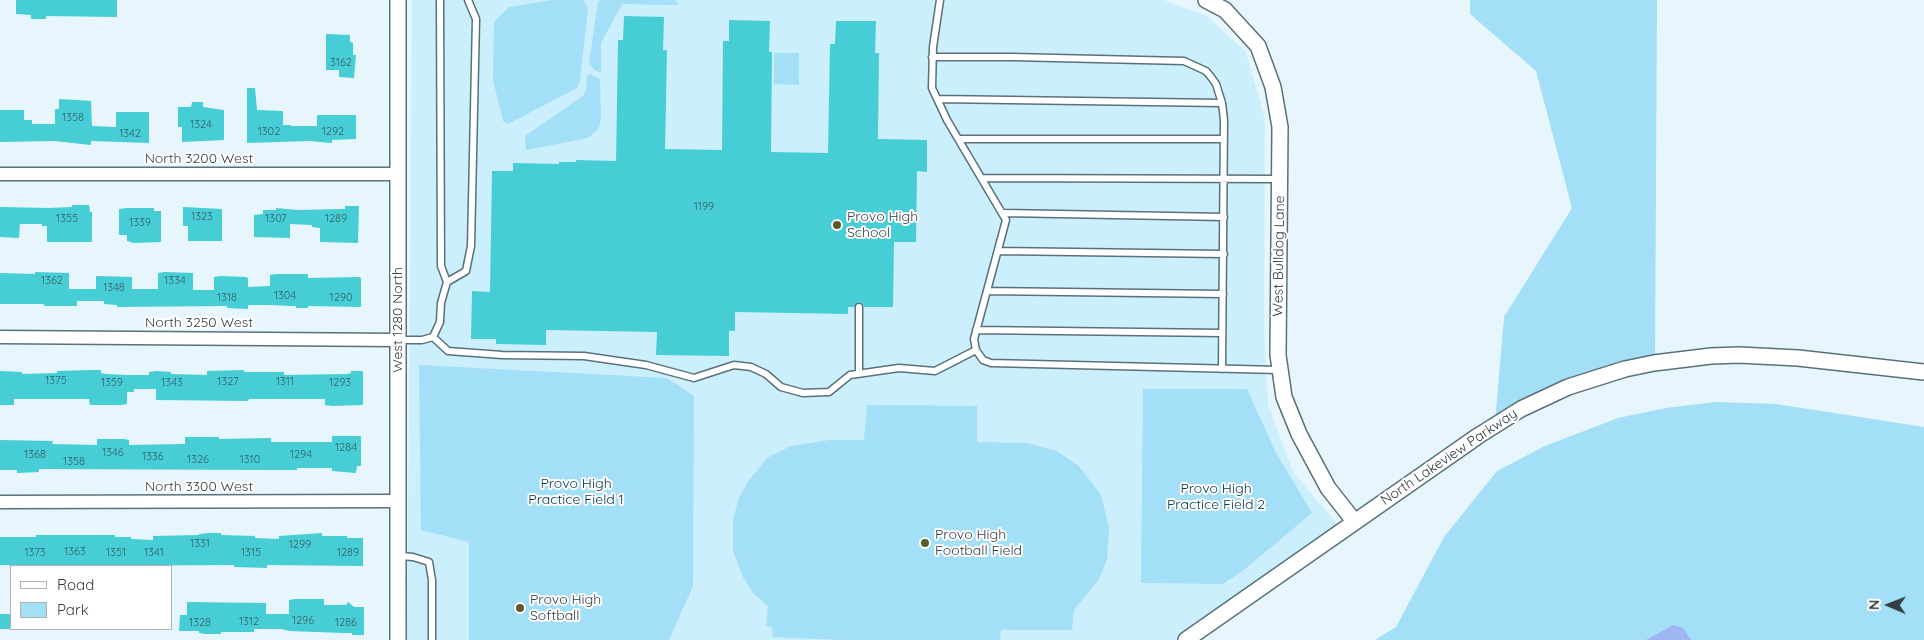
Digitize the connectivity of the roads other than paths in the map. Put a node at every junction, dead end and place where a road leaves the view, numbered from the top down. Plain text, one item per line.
1 (398, 0) edge
2 (440, 0) edge
3 (468, 0) edge
4 (940, 0) edge
5 (1206, 0) edge
6 (932, 57) junction
7 (938, 99) junction
8 (1222, 103) junction
9 (958, 139) junction
10 (1224, 139) junction
11 (0, 174) edge
12 (398, 174) junction
13 (982, 178) junction
14 (1224, 179) junction
15 (1280, 179) junction
16 (1004, 213) junction
17 (1224, 217) junction
18 (998, 250) junction
19 (1224, 254) junction
20 (448, 282) junction
21 (987, 290) junction
22 (1223, 294) junction
23 (859, 307) dead end
24 (976, 330) junction
25 (1222, 333) junction
26 (0, 337) edge
27 (433, 337) junction
28 (398, 340) junction
29 (976, 350) junction
30 (1222, 369) junction
31 (1280, 370) junction
32 (1924, 372) edge
33 (859, 374) junction
34 (0, 502) edge
35 (398, 502) junction
36 (1354, 521) junction
37 (398, 556) junction
38 (398, 640) edge
39 (432, 640) edge
40 (1186, 640) edge

1 - 12 street, West 1280 North
2 - 20 lane
3 - 20 lane
4 - 6 lane
5 - 15 street, West Bulldog Lane
6 - 7 lane
6 - 8 lane
7 - 8 lane
7 - 9 lane
8 - 10 lane
9 - 10 lane
9 - 13 lane
10 - 14 lane
11 - 12 street, North 3200 West
12 - 28 street, West 1280 North
13 - 14 lane
13 - 16 lane
14 - 15 lane
14 - 17 lane
15 - 31 street, West Bulldog Lane
16 - 17 lane
16 - 18 lane
17 - 19 lane
18 - 19 lane
18 - 21 lane
19 - 22 lane
20 - 27 lane
21 - 22 lane
21 - 24 lane
22 - 25 lane
23 - 33 lane
24 - 25 lane
24 - 29 lane
25 - 30 lane
26 - 28 street, North 3250 West
27 - 28 lane
27 - 33 lane
28 - 35 street, West 1280 North
29 - 30 lane
29 - 33 lane
30 - 31 lane
31 - 36 street, West Bulldog Lane
32 - 36 street, North Lakeview Parkway
34 - 35 street, North 3300 West
35 - 37 street, West 1280 North
36 - 40 street, North Lakeview Parkway
37 - 38 street, West 1280 North
37 - 39 lane

